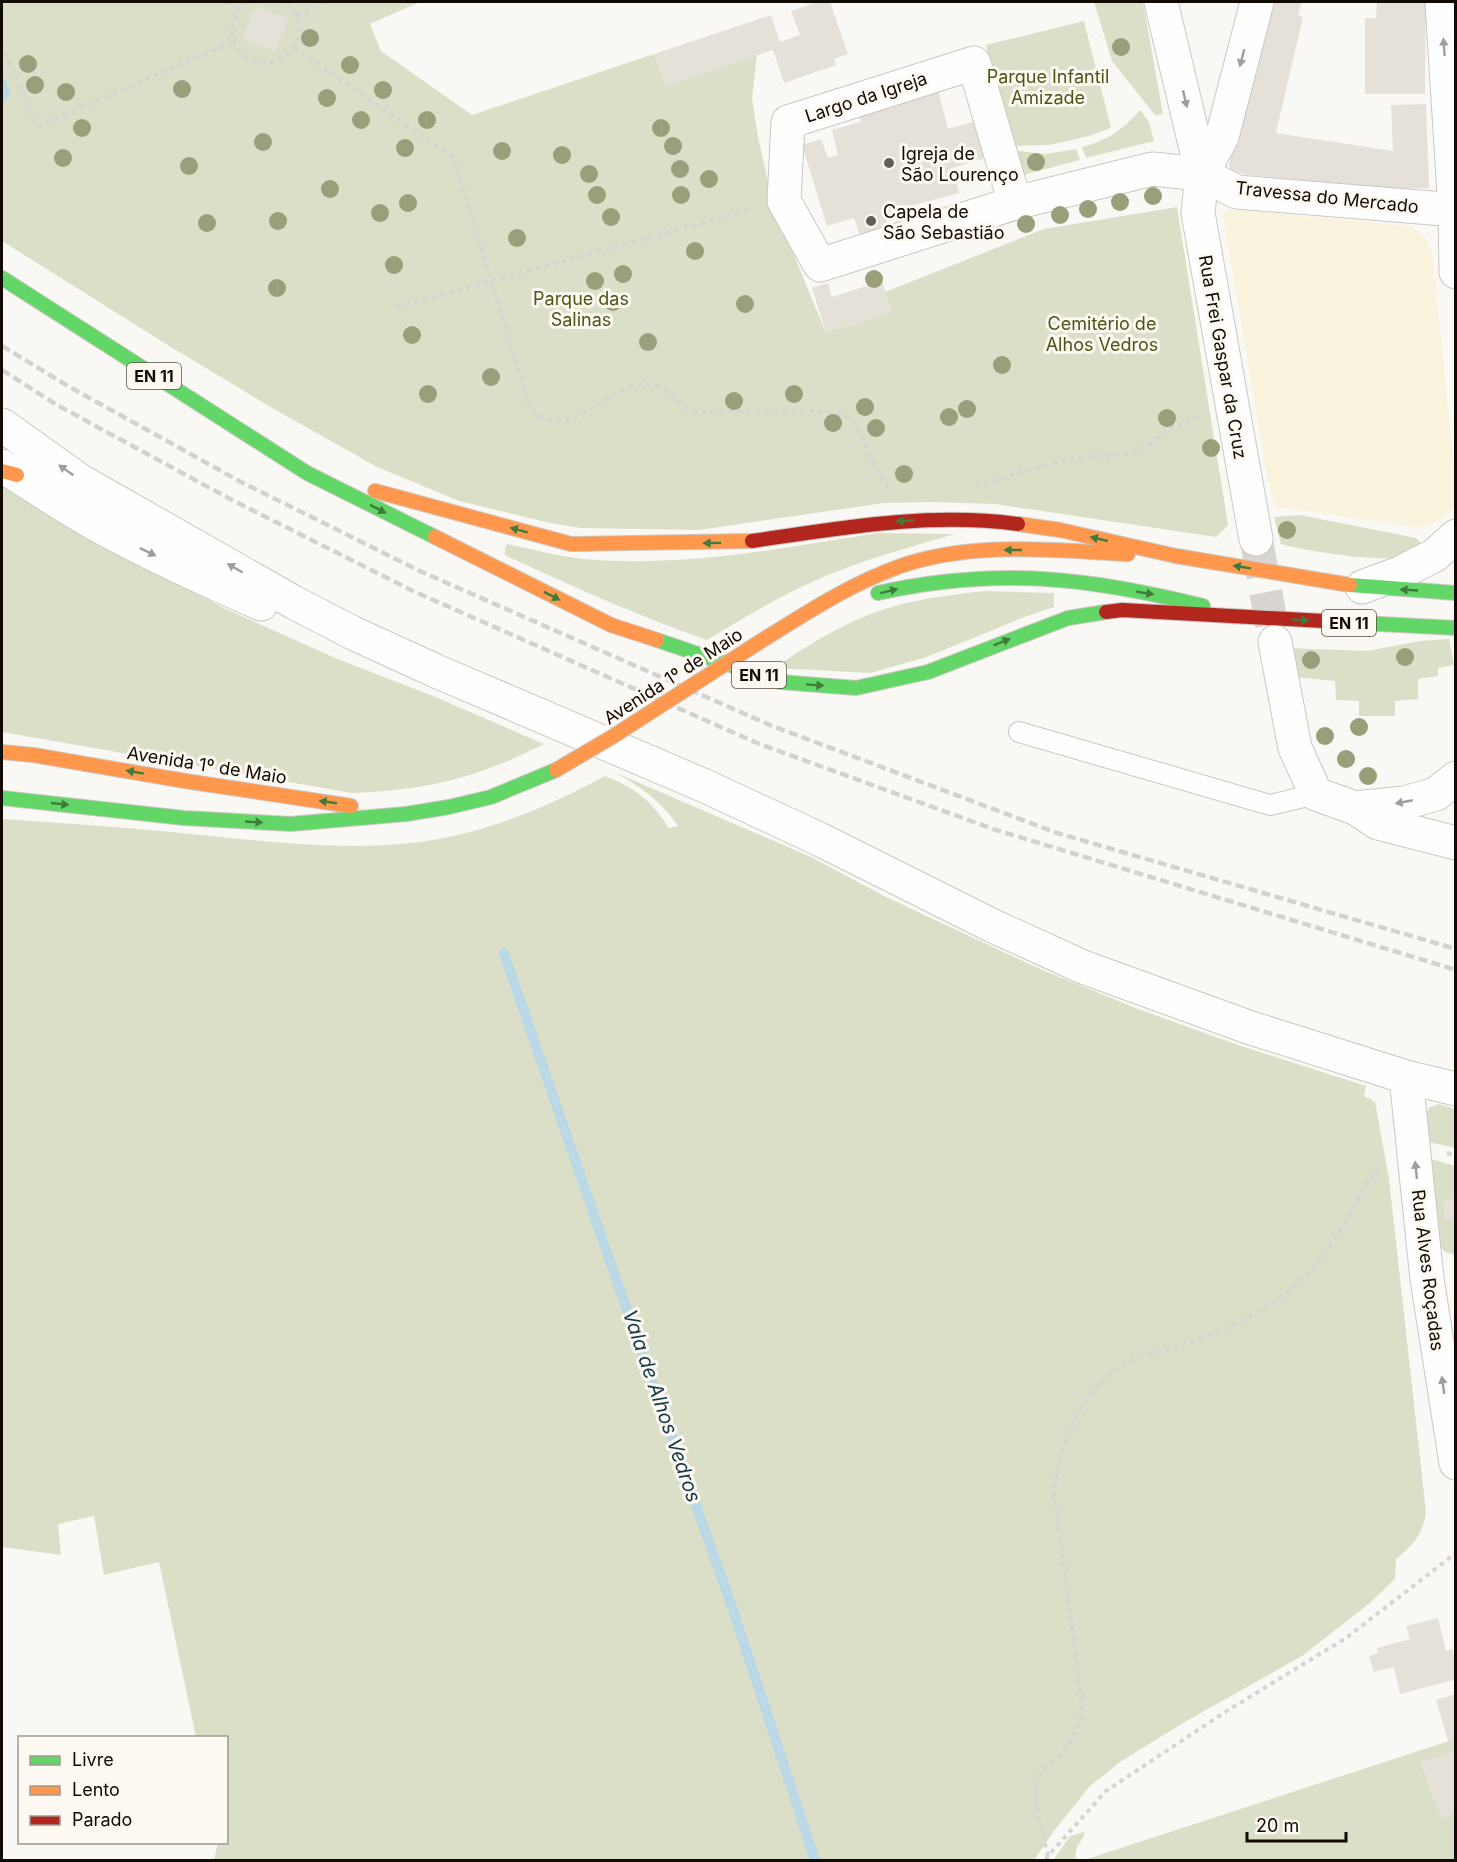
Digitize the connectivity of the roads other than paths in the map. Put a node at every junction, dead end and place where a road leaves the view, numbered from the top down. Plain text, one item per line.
1 (1161, 2) edge
2 (1257, 2) edge
3 (1442, 2) edge
4 (1202, 174) junction
5 (1015, 203) junction
6 (1455, 210) edge
7 (1455, 272) edge
8 (2, 278) edge
9 (2, 424) edge
10 (7, 471) edge
11 (307, 473) junction
12 (1455, 536) edge
13 (1256, 539) tunnel mouth
14 (1176, 556) junction
15 (1362, 587) junction
16 (1455, 592) edge
17 (812, 609) junction
18 (1242, 616) junction
19 (1455, 628) edge
20 (1275, 642) tunnel mouth
21 (436, 671) junction
22 (1019, 732) dead end
23 (2, 746) edge
24 (2, 752) edge
25 (33, 755) junction
26 (1455, 778) edge
27 (1316, 794) junction
28 (2, 798) edge
29 (1355, 808) junction
30 (406, 814) junction
31 (1455, 843) edge
32 (1406, 1077) junction
33 (1455, 1089) edge
34 (1455, 1463) edge

1 -> 4 street
2 -> 4 street
6 -> 3 street
4 - 5 street, Largo da Igreja
4 - 6 street, Travessa do Mercado
4 - 13 street, Rua Frei Gaspar da Cruz
5 - 5 street, Largo da Igreja
6 - 7 street
8 - 11 main road, EN 11
21 -> 9 street
10 -> 21 street
14 -> 11 main road, EN 11
11 -> 18 main road, EN 11
12 - 15 street
15 -> 14 main road, EN 11
14 -> 17 main road
16 -> 15 main road, EN 11
17 -> 18 main road
17 - 30 main road, Avenida 1º de Maio, bridge
18 -> 19 main road, EN 11
20 - 27 street
21 - 32 street
22 - 27 lane
23 - 25 main road
24 - 25 main road, Avenida 1º de Maio
30 -> 25 main road, Avenida 1º de Maio
26 -> 29 street
27 - 29 street
28 -> 30 main road, Avenida 1º de Maio
29 - 31 street
32 - 33 street
34 -> 32 street, Rua Alves Roçadas

